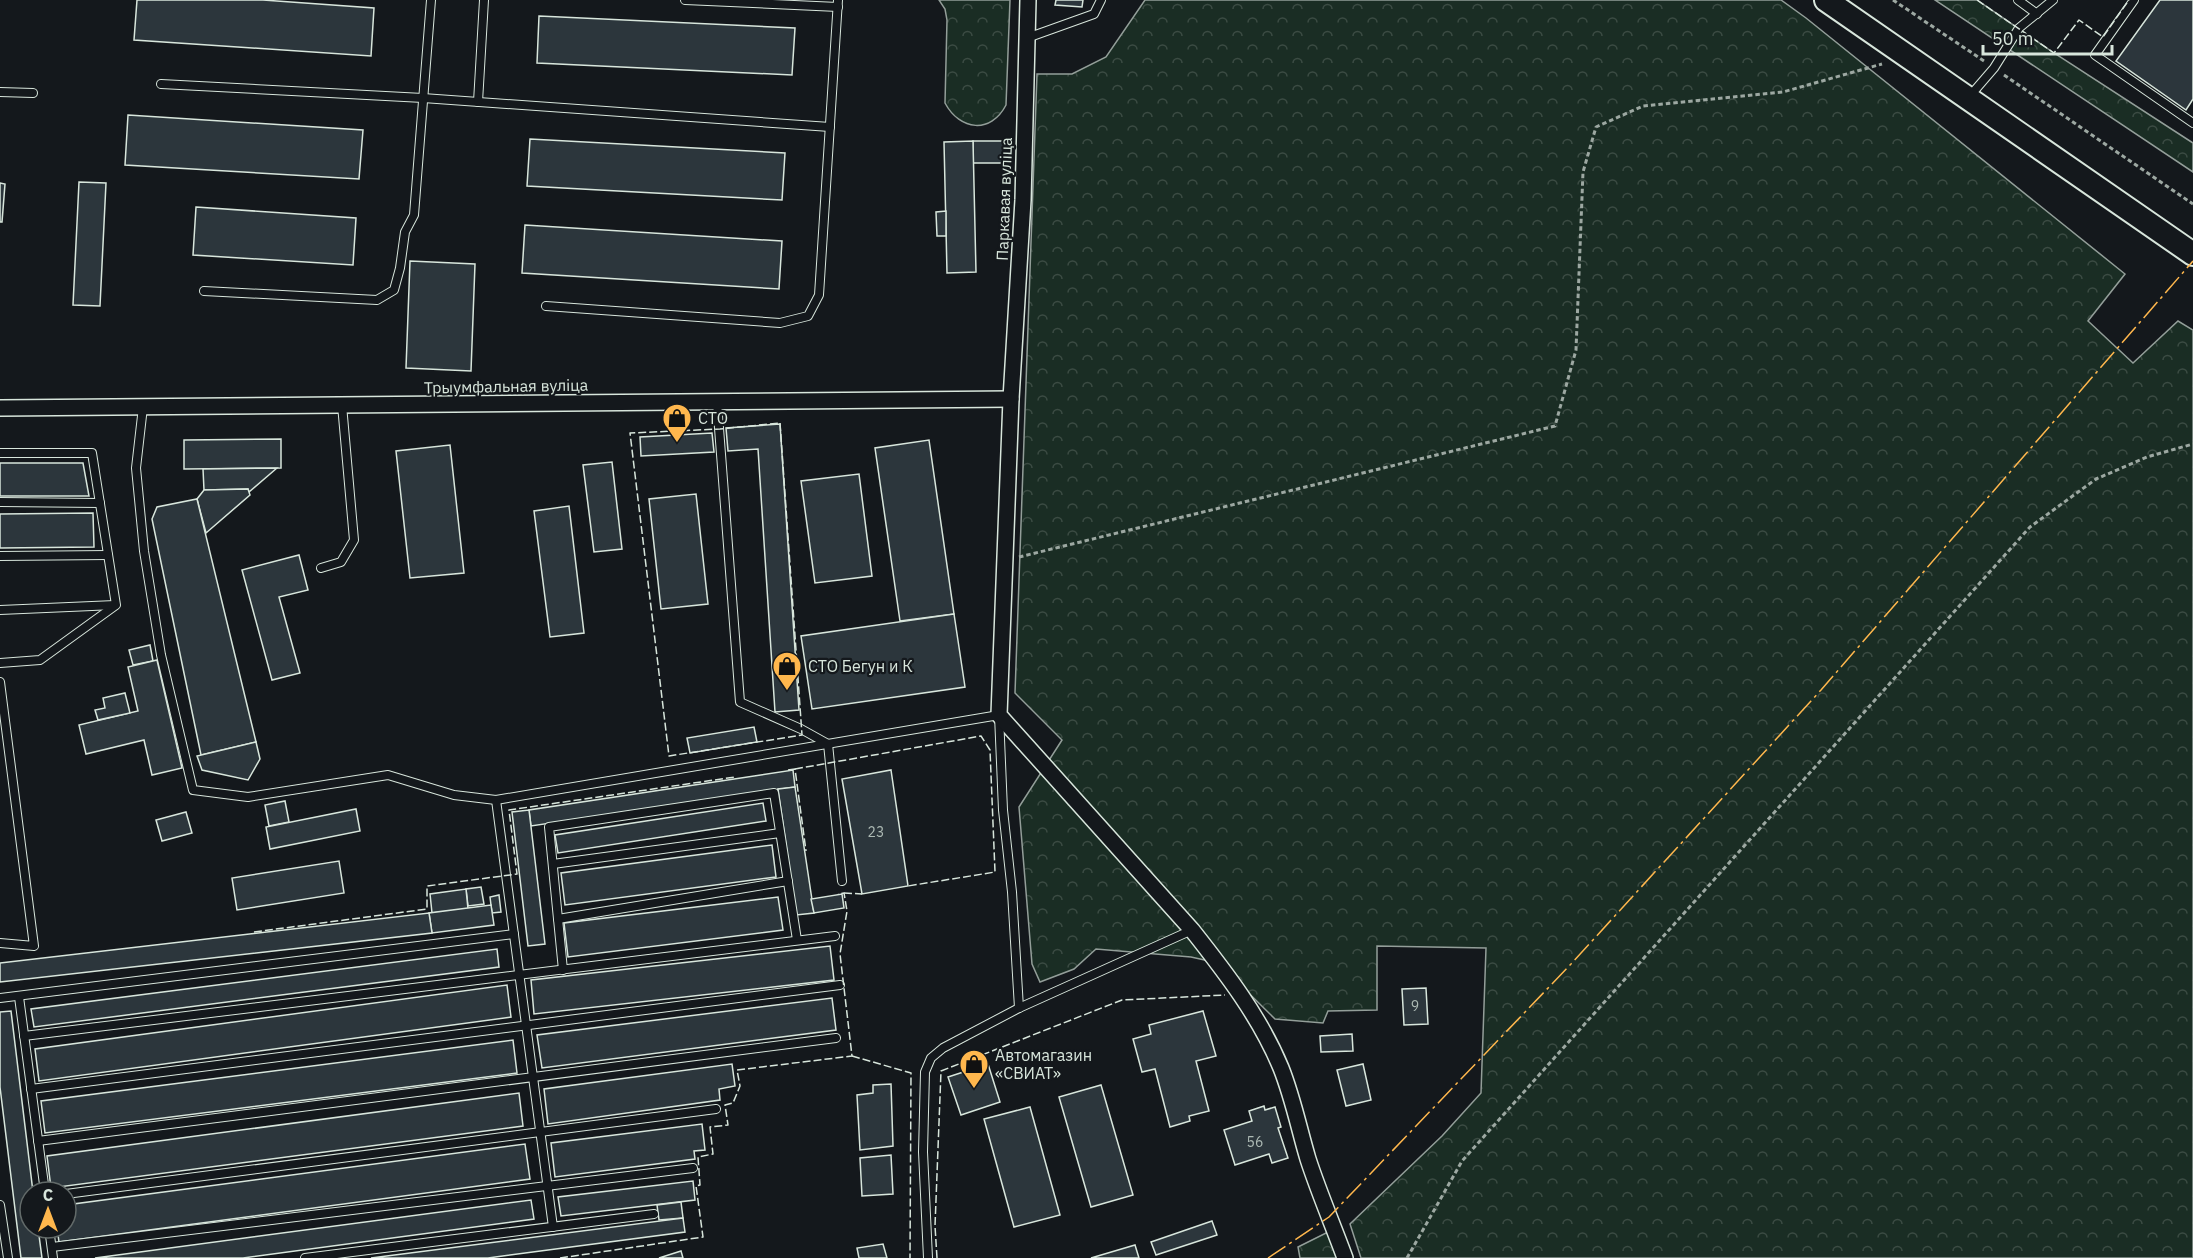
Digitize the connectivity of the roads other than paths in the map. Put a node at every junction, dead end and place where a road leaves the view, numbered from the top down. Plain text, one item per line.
1 (431, 0) edge
2 (484, 0) edge
3 (685, 0) edge
4 (1028, 0) edge
5 (1101, 0) edge
6 (1826, 0) edge
7 (2018, 0) edge
8 (2053, 0) edge
9 (2134, 0) edge
10 (838, 3) edge
11 (2037, 14) junction
12 (1027, 38) junction
13 (161, 84) dead end
14 (0, 92) edge
15 (33, 93) dead end
16 (423, 98) junction
17 (1968, 98) junction
18 (478, 102) junction
19 (2193, 123) edge
20 (830, 127) junction
21 (2193, 254) edge
22 (204, 291) dead end
23 (546, 306) dead end
24 (1011, 399) junction
25 (717, 402) junction
26 (342, 405) junction
27 (143, 407) junction
28 (0, 408) edge
29 (0, 453) edge
30 (0, 502) edge
31 (100, 503) junction
32 (108, 555) junction
33 (0, 556) edge
34 (321, 568) dead end
35 (116, 605) junction
36 (0, 609) edge
37 (0, 663) edge
38 (0, 682) edge
39 (999, 715) junction
40 (828, 744) junction
41 (496, 800) junction
42 (780, 832) junction
43 (553, 864) junction
44 (788, 881) junction
45 (842, 881) dead end
46 (558, 919) junction
47 (1192, 930) junction
48 (514, 934) junction
49 (834, 936) dead end
50 (797, 940) junction
51 (0, 943) edge
52 (563, 970) junction
53 (519, 975) junction
54 (840, 985) dead end
55 (20, 997) junction
56 (0, 998) edge
57 (1019, 1008) junction
58 (526, 1025) junction
59 (24, 1036) junction
60 (836, 1038) dead end
61 (533, 1077) junction
62 (31, 1089) junction
63 (716, 1109) dead end
64 (540, 1132) junction
65 (38, 1141) junction
66 (693, 1168) dead end
67 (43, 1180) edge
68 (547, 1186) junction
69 (78, 1192) edge
70 (0, 1205) edge
71 (654, 1214) dead end
72 (553, 1227) junction
73 (51, 1240) edge
74 (52, 1247) junction
75 (8, 1258) edge
76 (53, 1258) edge
77 (305, 1258) edge
78 (928, 1258) edge
79 (1345, 1258) edge

1 - 16 lane
2 - 18 lane
3 - 10 lane
4 - 12 street, Паркавая вуліца
5 - 12 lane
6 - 17 main road
7 - 11 lane
8 - 11 lane
9 - 19 lane
10 - 20 lane
11 - 17 lane
12 - 24 street, Паркавая вуліца
13 - 16 lane
14 - 15 lane
16 - 18 lane
16 - 22 lane
17 - 21 main road
18 - 20 lane
20 - 23 lane
24 - 25 street, Трыумфальная вуліца
24 - 39 street, Паркавая вуліца
25 - 26 street, Трыумфальная вуліца
25 - 40 lane
26 - 27 street, Трыумфальная вуліца
26 - 34 lane
27 - 28 street, Трыумфальная вуліца
27 - 41 lane
29 - 31 lane
30 - 31 lane
31 - 32 lane
32 - 33 lane
32 - 35 lane
35 - 36 lane
35 - 37 lane
38 - 51 lane
39 - 40 lane
39 - 47 street
39 - 57 lane
40 - 41 lane
40 - 45 lane
41 - 48 lane
42 - 43 lane
42 - 43 lane
42 - 44 lane
43 - 46 lane
44 - 46 lane
44 - 50 lane
46 - 52 lane
47 - 57 lane
47 - 79 street
48 - 53 lane
48 - 55 lane
49 - 50 lane
50 - 52 lane
52 - 53 lane
53 - 58 lane
53 - 59 lane
54 - 58 lane
55 - 56 lane
55 - 59 lane
57 - 78 lane
58 - 61 lane
58 - 62 lane
59 - 62 lane
60 - 61 lane
61 - 64 lane
61 - 65 lane
62 - 65 lane
63 - 64 lane
64 - 68 lane
64 - 69 lane
65 - 67 lane
66 - 68 lane
68 - 72 lane
68 - 74 lane
70 - 75 lane
71 - 72 lane
72 - 77 lane
73 - 74 lane
74 - 76 lane

